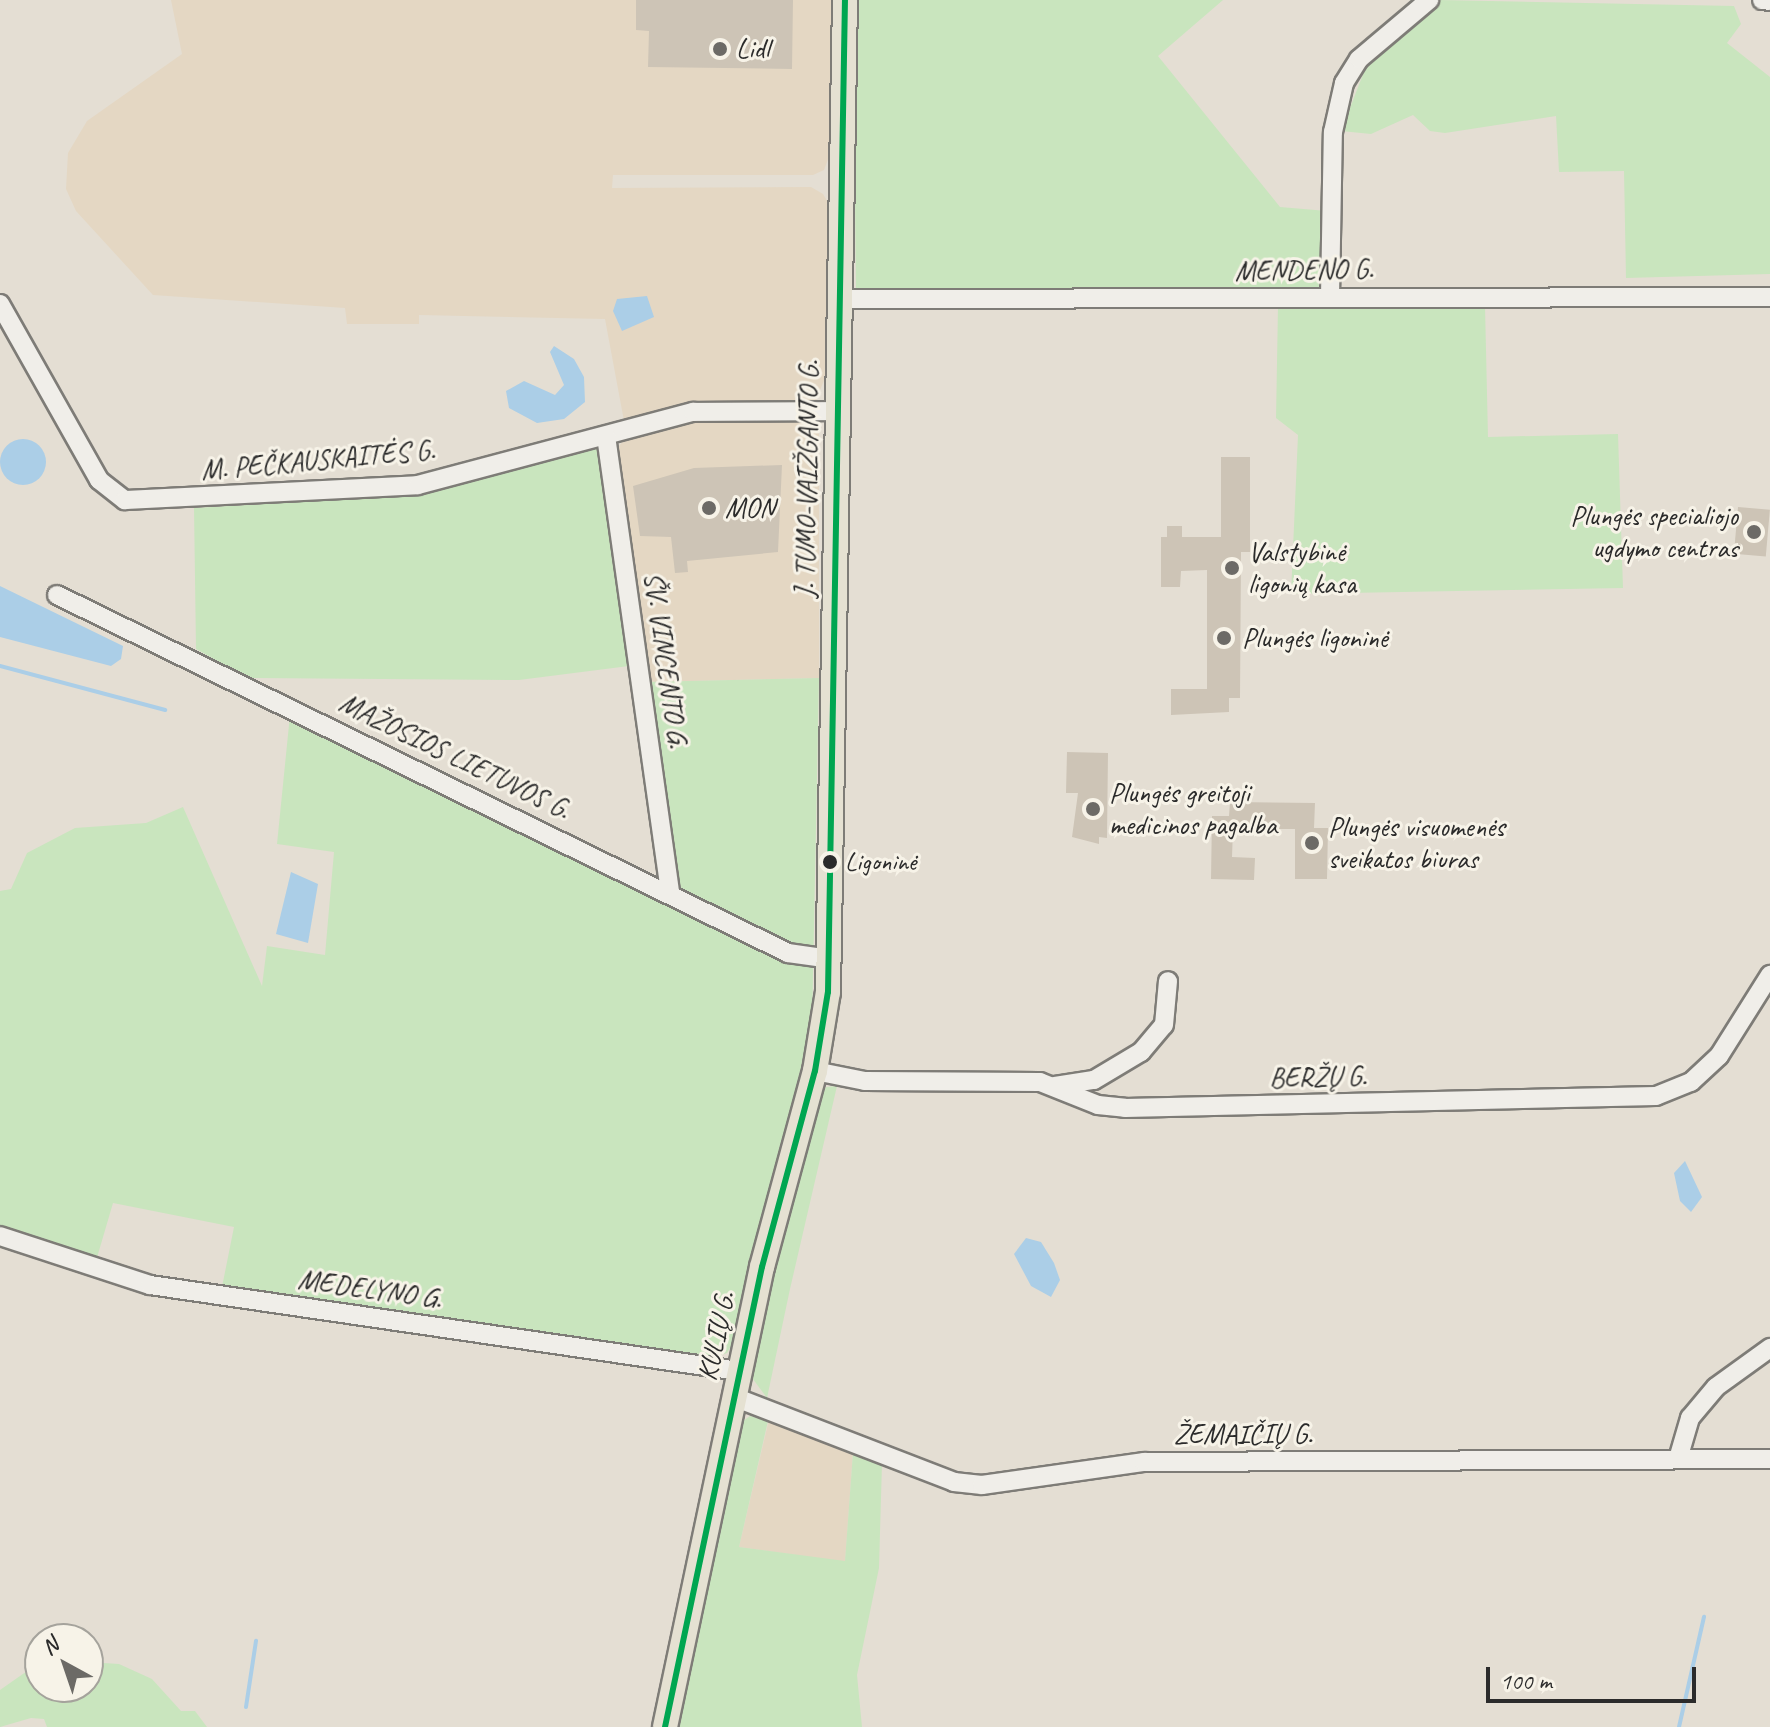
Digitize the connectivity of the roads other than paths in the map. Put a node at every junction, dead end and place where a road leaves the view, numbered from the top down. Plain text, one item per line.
1 (845, 0) edge
2 (1429, 0) edge
3 (1762, 0) edge
4 (1770, 1) edge
5 (1330, 297) junction
6 (1770, 297) edge
7 (839, 299) junction
8 (0, 304) edge
9 (838, 411) junction
10 (606, 436) junction
11 (57, 595) dead end
12 (670, 893) junction
13 (830, 959) junction
14 (1770, 975) edge
15 (1168, 981) dead end
16 (815, 1071) junction
17 (1055, 1086) junction
18 (0, 1236) edge
19 (1770, 1348) edge
20 (739, 1371) junction
21 (734, 1397) junction
22 (1678, 1459) junction
23 (1770, 1459) edge
24 (665, 1727) edge

1 - 7 main road, J. TUMO-VAIŽGANTO G.
2 - 5 street
3 - 4 street
5 - 6 street, MENDENO G.
5 - 7 street, MENDENO G.
7 - 9 main road, J. TUMO-VAIŽGANTO G.
8 - 10 street, M. PEČKAUSKAITĖS G.
9 - 10 street, M. PEČKAUSKAITĖS G.
9 - 13 main road, J. TUMO-VAIŽGANTO G.
10 - 12 street, ŠV. VINCENTO G.
11 - 12 street, MAŽOSIOS LIETUVOS G.
12 - 13 street, MAŽOSIOS LIETUVOS G.
13 - 16 main road, KULIŲ G.
14 - 17 street, BERŽŲ G.
15 - 17 street
16 - 17 street, BERŽŲ G.
16 - 20 main road, KULIŲ G.
18 - 20 street, MEDELYNO G.
19 - 22 street
20 - 21 main road, KULIŲ G.
21 - 22 street, ŽEMAIČIŲ G.
21 - 24 main road, KULIŲ G.
22 - 23 street, ŽEMAIČIŲ G.

